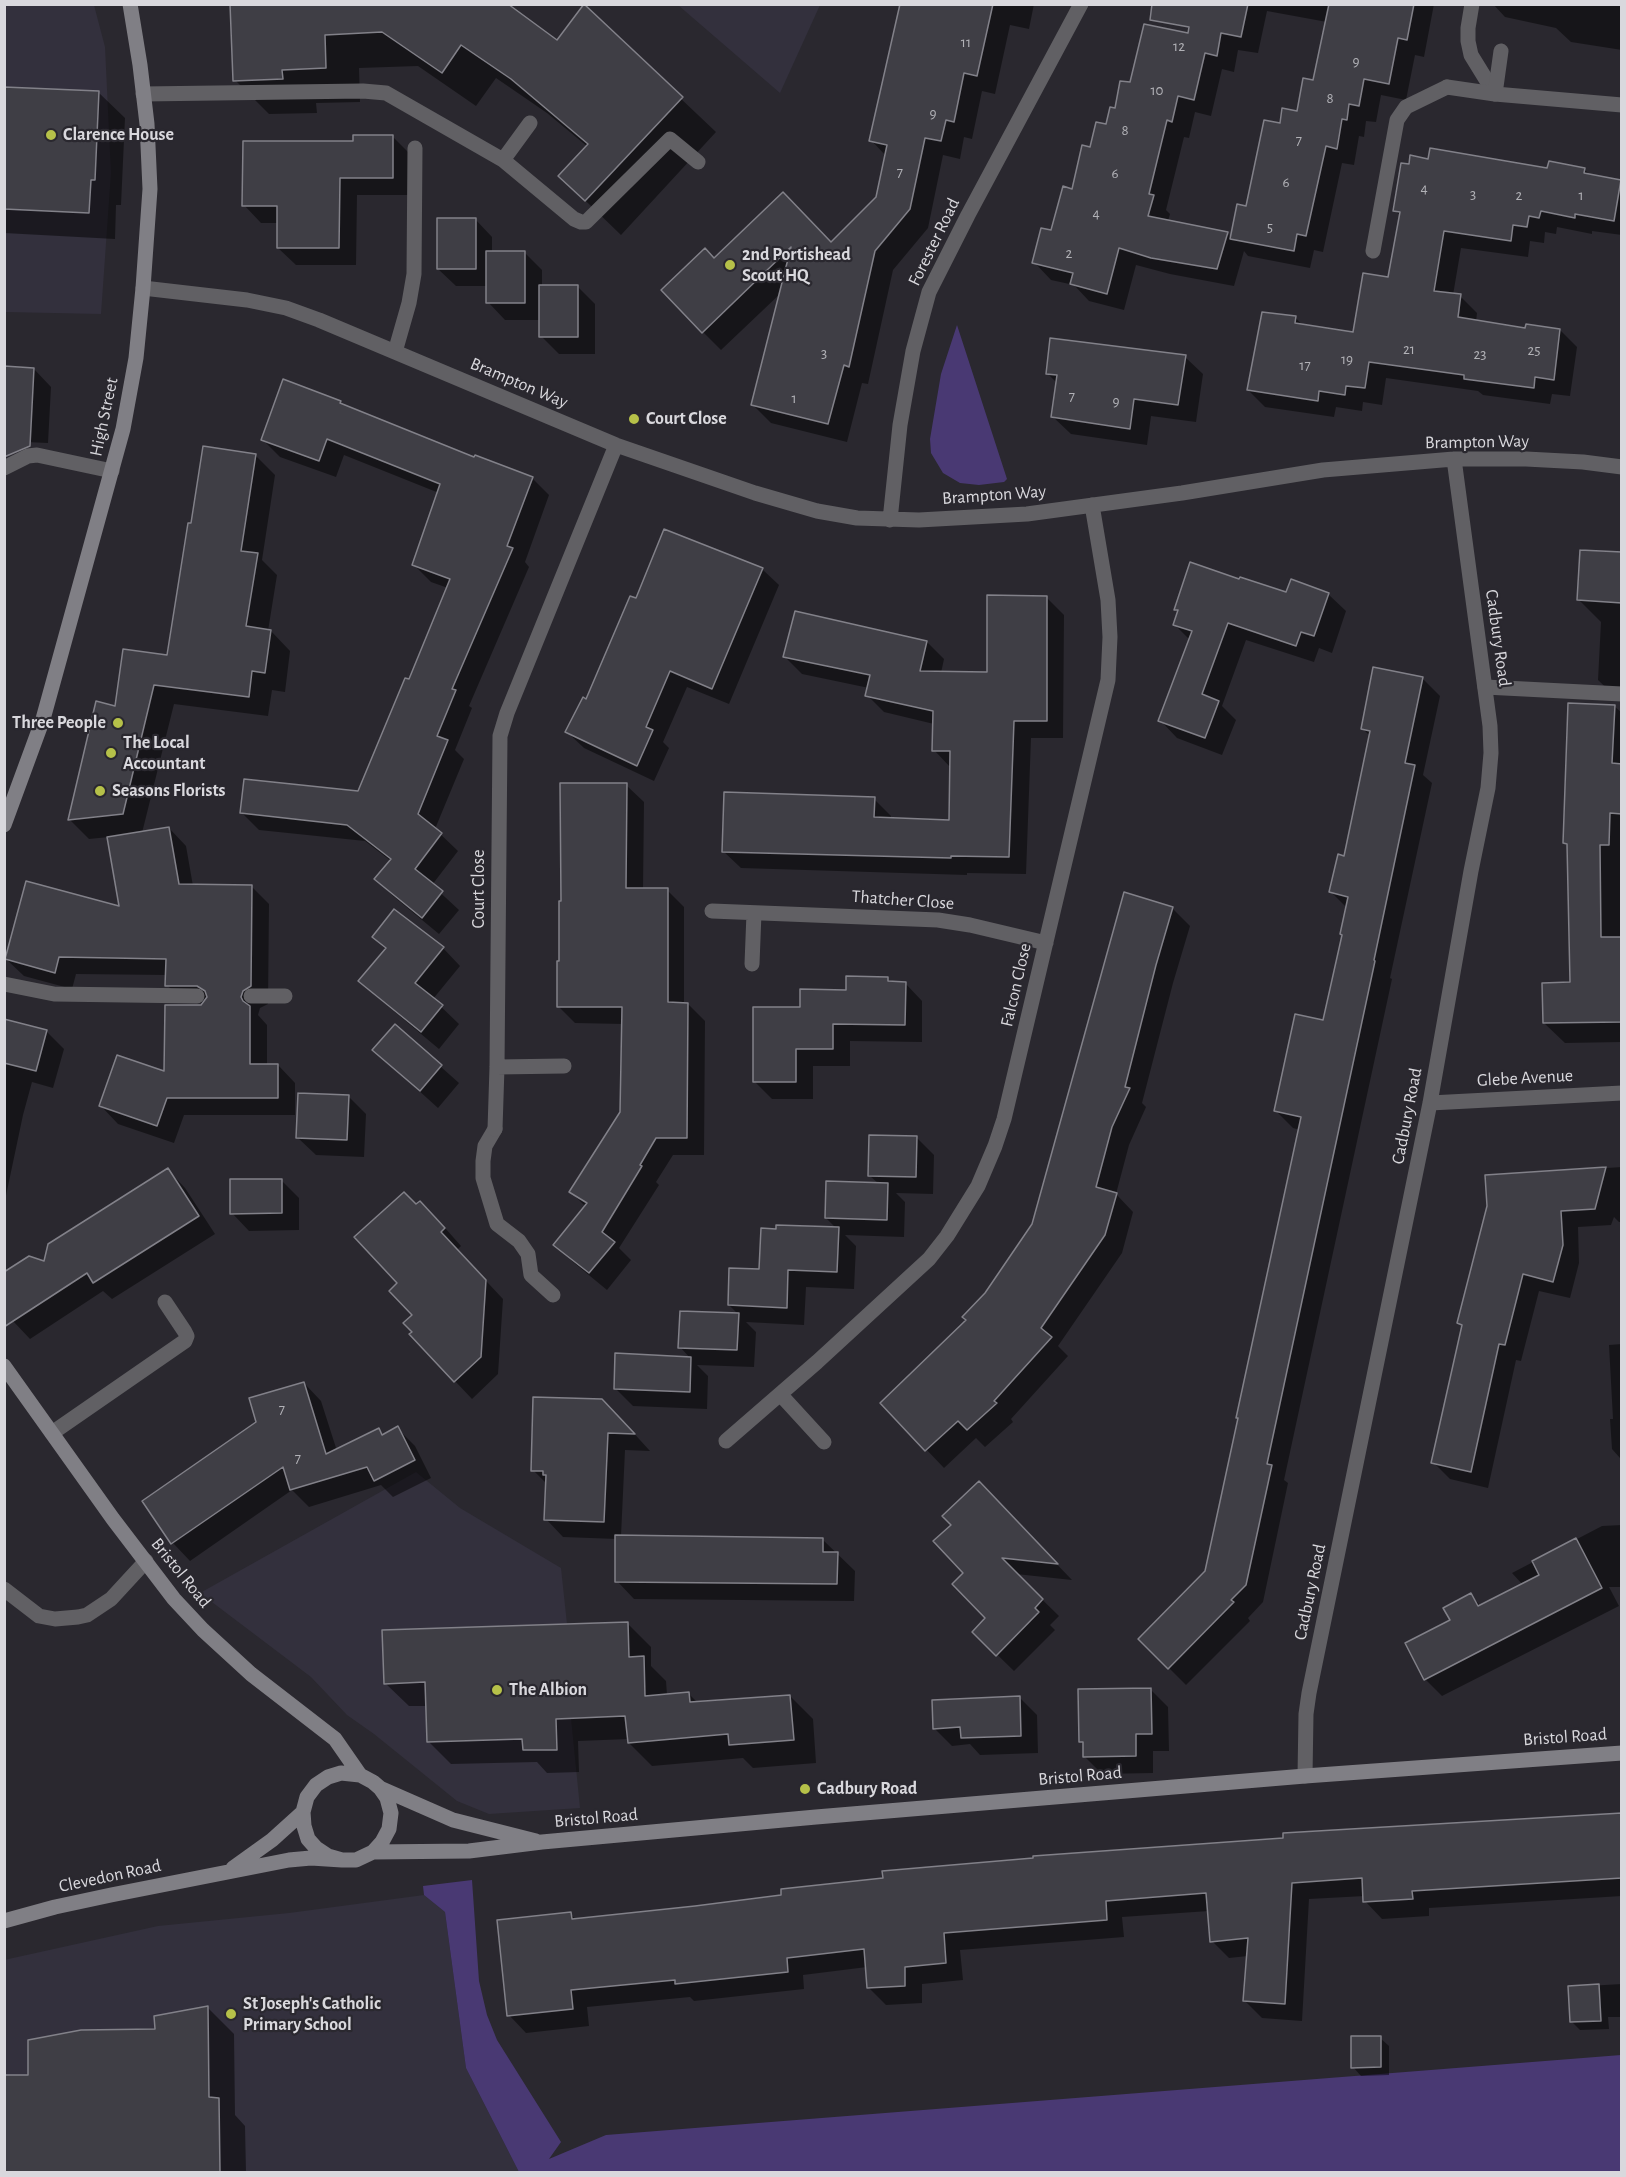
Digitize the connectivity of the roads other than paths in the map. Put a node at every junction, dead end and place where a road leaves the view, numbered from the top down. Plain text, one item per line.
1 (130, 4) edge
2 (1081, 4) edge
3 (1472, 4) edge
4 (1501, 51) dead end
5 (143, 94) junction
6 (1495, 94) junction
7 (1622, 105) edge
8 (530, 123) dead end
9 (415, 148) dead end
10 (503, 160) junction
11 (698, 162) dead end
12 (1373, 251) dead end
13 (143, 288) junction
14 (395, 352) junction
15 (616, 445) junction
16 (1454, 459) junction
17 (1622, 467) edge
18 (4, 468) edge
19 (112, 471) junction
20 (1092, 506) junction
21 (890, 520) junction
22 (1485, 687) junction
23 (1622, 694) edge
24 (4, 825) edge
25 (712, 911) dead end
26 (754, 913) junction
27 (1046, 943) junction
28 (752, 964) dead end
29 (4, 984) edge
30 (197, 996) dead end
31 (250, 996) dead end
32 (285, 996) dead end
33 (564, 1066) dead end
34 (497, 1067) junction
35 (1622, 1093) edge
36 (1430, 1103) junction
37 (553, 1295) dead end
38 (165, 1302) dead end
39 (4, 1366) edge
40 (780, 1394) junction
41 (52, 1433) junction
42 (726, 1441) dead end
43 (824, 1442) dead end
44 (146, 1562) junction
45 (4, 1588) edge
46 (1622, 1753) edge
47 (360, 1774) junction
48 (1305, 1776) junction
49 (380, 1788) junction
50 (303, 1812) junction
51 (542, 1842) junction
52 (373, 1852) junction
53 (342, 1860) junction
54 (225, 1873) junction
55 (4, 1921) edge

1 - 5 main road, High Street
2 - 21 street, Forester Road
3 - 6 street
4 - 6 street
5 - 10 street
5 - 13 main road, High Street
6 - 7 street
6 - 12 street
8 - 10 street
9 - 14 street
10 - 11 street
13 - 14 street, Brampton Way
13 - 19 main road, High Street
14 - 15 street, Brampton Way
15 - 21 street, Brampton Way
15 - 34 street, Court Close
16 - 17 street, Brampton Way
16 - 20 street, Brampton Way
16 - 22 street, Cadbury Road
18 - 19 street
19 - 24 main road, High Street
20 - 21 street, Brampton Way
20 - 27 street, Falcon Close
22 - 23 street
22 - 36 street, Cadbury Road
25 - 26 street, Thatcher Close
26 - 27 street, Thatcher Close
26 - 28 street
27 - 40 street, Falcon Close
29 - 30 street
31 - 32 street
33 - 34 street
34 - 37 street, Court Close
35 - 36 street, Glebe Avenue
36 - 48 street, Cadbury Road
38 - 41 street
39 - 41 main road, Bristol Road
40 - 42 street, Falcon Close
40 - 43 street
41 - 44 main road, Bristol Road
44 - 45 street
44 - 47 main road, Bristol Road
46 - 48 main road, Bristol Road
47 - 49 main road
47 - 50 main road
48 - 51 main road, Bristol Road
49 - 51 main road
49 - 52 main road
50 - 53 main road
50 - 54 main road
51 - 52 main road, Bristol Road
52 - 53 main road
53 - 54 main road, Clevedon Road
54 - 55 main road, Clevedon Road

